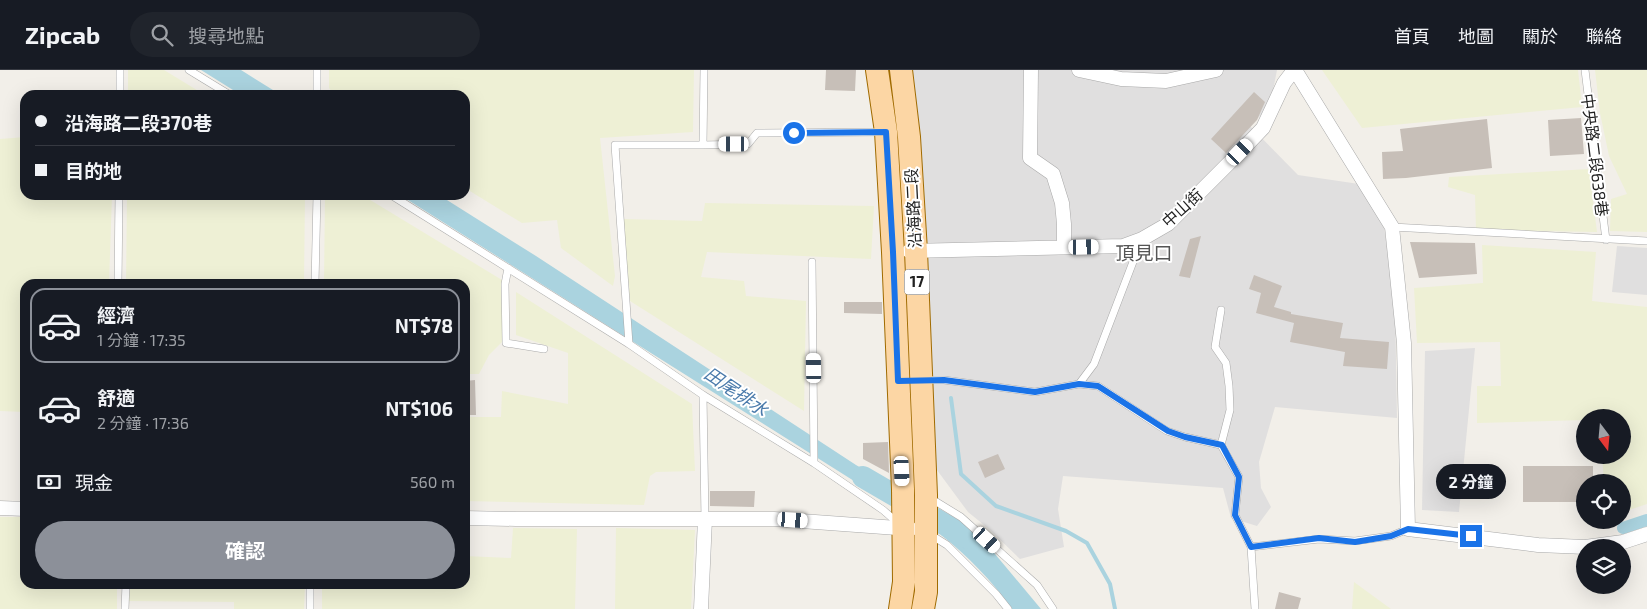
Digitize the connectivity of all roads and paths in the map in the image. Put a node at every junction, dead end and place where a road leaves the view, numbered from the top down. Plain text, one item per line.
1 (120, 70) edge
2 (189, 70) edge
3 (318, 70) edge
4 (704, 70) edge
5 (877, 70) edge
6 (901, 70) edge
7 (1031, 70) edge
8 (1079, 70) edge
9 (1216, 70) edge
10 (1295, 70) edge
11 (1584, 70) edge
12 (120, 90) edge
13 (222, 90) edge
14 (317, 90) edge
15 (886, 132) junction
16 (704, 145) junction
17 (119, 200) edge
18 (317, 200) edge
19 (399, 200) edge
20 (1392, 227) junction
21 (1142, 239) junction
22 (1606, 240) junction
23 (1647, 242) edge
24 (1064, 247) junction
25 (916, 250) junction
26 (893, 252) junction
27 (812, 262) dead end
28 (508, 268) junction
29 (118, 279) edge
30 (315, 279) edge
31 (1221, 310) dead end
32 (628, 344) junction
33 (544, 349) dead end
34 (909, 380) junction
35 (1079, 384) junction
36 (703, 396) junction
37 (1222, 445) junction
38 (814, 463) junction
39 (915, 492) junction
40 (0, 508) edge
41 (20, 509) edge
42 (470, 518) edge
43 (705, 519) junction
44 (904, 528) junction
45 (1408, 529) junction
46 (926, 533) junction
47 (1647, 534) edge
48 (1251, 547) junction
49 (126, 589) edge
50 (310, 589) edge
51 (126, 609) edge
52 (310, 609) edge
53 (701, 609) edge
54 (900, 609) edge
55 (923, 609) edge
56 (1008, 609) edge
57 (1053, 609) edge
58 (1255, 609) edge

1 - 12 lane
2 - 13 lane
3 - 14 lane
4 - 16 lane
5 - 15 main road, 沿海路二段 / 17
6 - 25 main road, 沿海路二段 / 17
7 - 24 street
8 - 9 street
10 - 20 street
10 - 21 street, 中山街
11 - 22 lane, 中央路二段638巷
15 - 16 lane
15 - 26 main road, 沿海路二段 / 17
16 - 32 lane
17 - 29 lane
18 - 30 lane
19 - 28 lane
20 - 22 lane
20 - 45 street
21 - 24 street, 中山街
21 - 35 lane
22 - 23 lane
24 - 25 street, 中山街
25 - 26 street, 中山街
25 - 34 main road, 沿海路二段 / 17
26 - 34 main road, 沿海路二段 / 17
27 - 38 lane
28 - 32 lane
28 - 33 lane
31 - 37 lane
32 - 36 lane
34 - 35 lane
34 - 39 main road, 沿海路二段 / 17
35 - 37 lane
36 - 38 lane
36 - 43 lane
37 - 48 lane
38 - 44 lane
39 - 44 main road, 17
39 - 46 main road, 17
39 - 57 lane
40 - 41 street
42 - 43 street
43 - 44 street
43 - 53 street
44 - 46 street
44 - 54 main road, 17
45 - 47 street
45 - 48 lane
46 - 55 main road, 17
46 - 56 lane
48 - 58 lane
49 - 51 lane
50 - 52 lane

